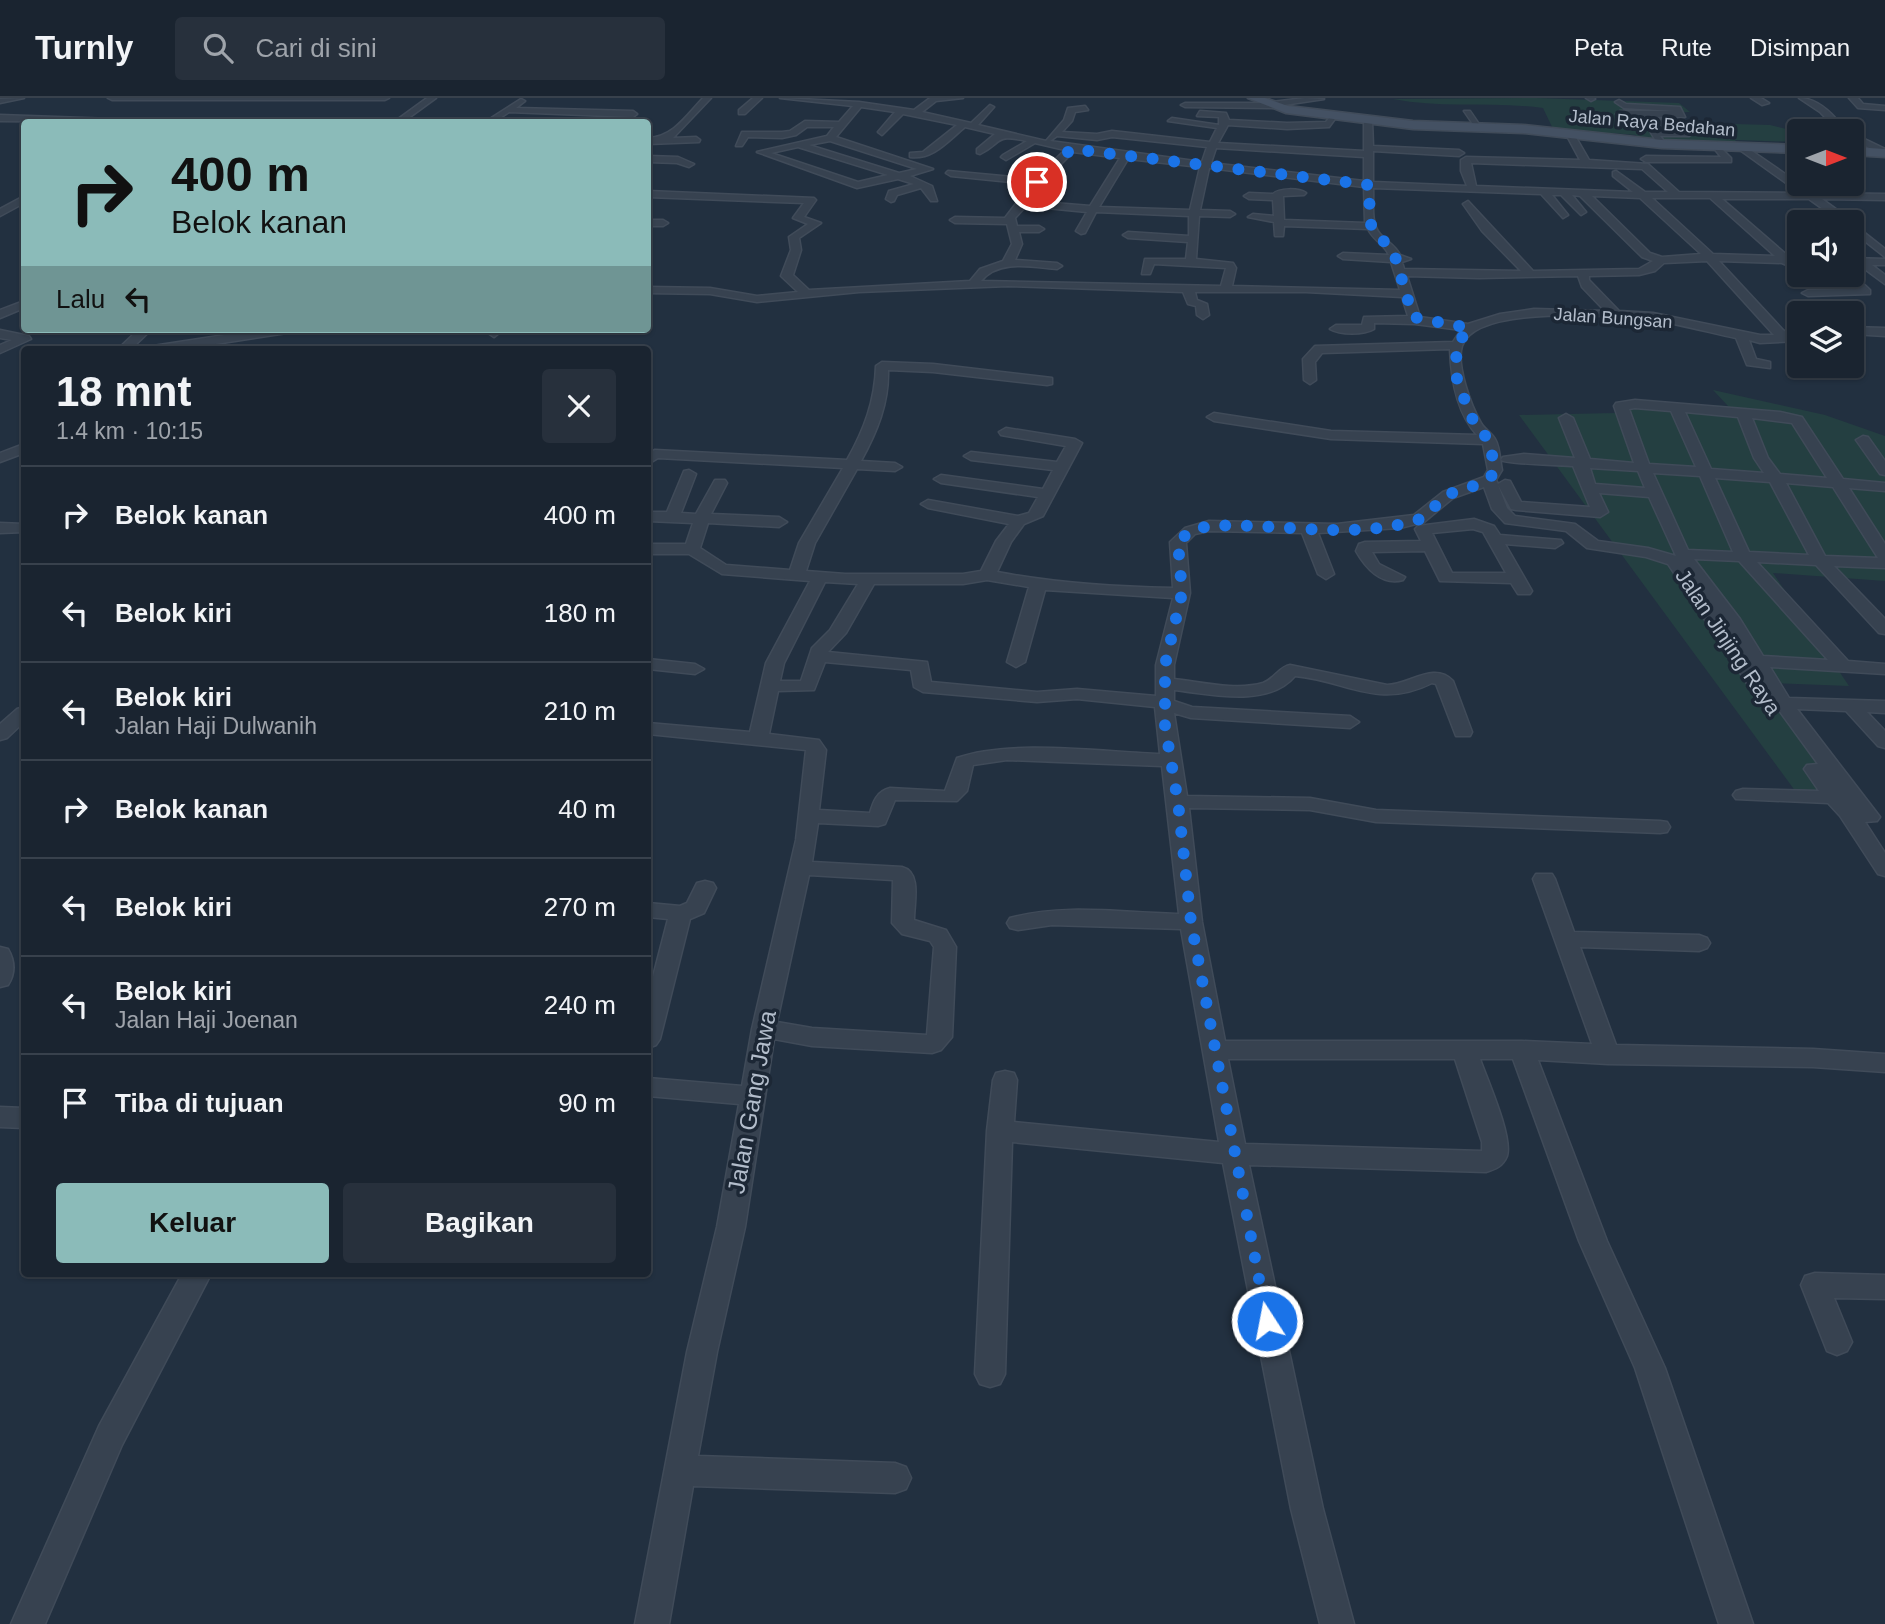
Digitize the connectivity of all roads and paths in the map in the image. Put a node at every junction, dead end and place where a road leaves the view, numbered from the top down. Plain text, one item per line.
1 (20, 98) edge
2 (112, 98) edge
3 (132, 98) edge
4 (283, 98) edge
5 (385, 98) edge
6 (432, 98) edge
7 (525, 98) edge
8 (707, 98) edge
9 (758, 98) edge
10 (784, 98) edge
11 (959, 98) edge
12 (1755, 98) edge
13 (1803, 98) edge
14 (1853, 98) edge
15 (163, 99) edge
16 (237, 99) edge
17 (797, 99) edge
18 (907, 99) edge
19 (1320, 99) edge
20 (1795, 99) edge
21 (0, 101) edge
22 (568, 101) dead end
23 (1188, 102) edge
24 (1267, 103) edge
25 (1619, 103) dead end
26 (1765, 103) dead end
27 (859, 104) junction
28 (989, 107) dead end
29 (69, 108) dead end
30 (1085, 108) dead end
31 (1885, 108) edge
32 (136, 109) dead end
33 (509, 110) junction
34 (898, 110) junction
35 (558, 111) junction
36 (742, 112) dead end
37 (915, 113) junction
38 (1467, 113) dead end
39 (633, 114) dead end
40 (1200, 114) dead end
41 (1333, 116) junction
42 (0, 118) edge
43 (44, 119) joint
44 (402, 119) edge
45 (494, 119) edge
46 (1831, 119) edge
47 (1367, 120) junction
48 (1172, 121) dead end
49 (1223, 124) junction
50 (839, 125) junction
51 (969, 125) junction
52 (1272, 125) junction
53 (1480, 128) junction
54 (1312, 131) dead end
55 (882, 132) dead end
56 (1004, 134) junction
57 (1056, 134) junction
58 (1570, 134) junction
59 (830, 138) junction
60 (665, 140) junction
61 (1864, 140) edge
62 (651, 141) edge
63 (696, 141) dead end
64 (1037, 143) junction
65 (798, 144) junction
66 (1662, 144) junction
67 (1211, 145) junction
68 (1717, 147) junction
69 (1259, 148) junction
70 (1743, 148) junction
71 (1071, 149) junction
72 (1787, 150) edge
73 (980, 151) dead end
74 (1308, 151) junction
75 (1368, 151) junction
76 (761, 152) junction
77 (1864, 152) edge
78 (1459, 153) dead end
79 (1885, 153) edge
80 (914, 155) dead end
81 (1006, 157) dead end
82 (1125, 158) junction
83 (651, 159) edge
84 (1646, 159) dead end
85 (1586, 163) junction
86 (690, 164) dead end
87 (1207, 166) junction
88 (1252, 171) junction
89 (951, 173) dead end
90 (1616, 174) dead end
91 (899, 176) junction
92 (1787, 178) edge
93 (1037, 182) junction
94 (1722, 183) dead end
95 (924, 184) junction
96 (1773, 184) dead end
97 (1787, 184) edge
98 (1370, 185) junction
99 (1864, 185) edge
100 (1878, 186) dead end
101 (1473, 190) junction
102 (1544, 191) junction
103 (1564, 192) junction
104 (1787, 192) edge
105 (19, 193) edge
106 (1301, 193) dead end
107 (1583, 193) junction
108 (651, 194) edge
109 (1642, 195) junction
110 (1676, 195) junction
111 (1712, 195) junction
112 (1735, 195) junction
113 (1864, 195) edge
114 (1249, 196) dead end
115 (1816, 196) edge
116 (1885, 197) edge
117 (1278, 198) junction
118 (891, 199) dead end
119 (934, 199) dead end
120 (1368, 201) junction
121 (1381, 201) dead end
122 (1024, 203) junction
123 (1468, 204) dead end
124 (1826, 206) junction
125 (1863, 208) dead end
126 (1091, 209) junction
127 (1831, 210) edge
128 (1581, 212) dead end
129 (1195, 213) junction
130 (0, 214) edge
131 (1230, 214) dead end
132 (1563, 215) dead end
133 (1253, 217) dead end
134 (954, 220) dead end
135 (1277, 221) junction
136 (1011, 225) junction
137 (1039, 229) dead end
138 (1081, 231) dead end
139 (1374, 231) junction
140 (1128, 235) dead end
141 (1864, 236) edge
142 (1279, 237) dead end
143 (1339, 237) dead end
144 (1193, 239) junction
145 (1885, 254) edge
146 (1343, 256) dead end
147 (1709, 257) junction
148 (1396, 259) junction
149 (1750, 259) junction
150 (1661, 260) junction
151 (1784, 260) junction
152 (1448, 261) dead end
153 (1864, 261) edge
154 (1008, 262) junction
155 (1190, 262) junction
156 (1787, 262) edge
157 (1885, 262) edge
158 (1057, 266) dead end
159 (1864, 266) edge
160 (1399, 271) junction
161 (1760, 271) dead end
162 (1146, 272) dead end
163 (1528, 272) junction
164 (1584, 272) junction
165 (1723, 272) junction
166 (1745, 272) dead end
167 (1885, 281) edge
168 (651, 283) edge
169 (976, 284) junction
170 (1861, 287) edge
171 (1188, 289) junction
172 (1225, 290) junction
173 (1808, 293) dead end
174 (1407, 294) junction
175 (807, 295) junction
176 (0, 301) edge
177 (21, 304) edge
178 (21, 305) edge
179 (0, 314) edge
180 (1615, 314) junction
181 (1203, 315) dead end
182 (1415, 320) junction
183 (0, 321) edge
184 (21, 326) edge
185 (21, 328) edge
186 (1469, 328) junction
187 (1336, 329) dead end
188 (1864, 331) edge
189 (1885, 332) edge
190 (142, 333) edge
191 (262, 333) edge
192 (1787, 334) edge
193 (4, 335) edge
194 (1741, 337) junction
195 (1787, 338) edge
196 (128, 346) edge
197 (176, 346) edge
198 (1456, 346) junction
199 (0, 349) edge
200 (1766, 365) dead end
201 (1310, 380) dead end
202 (1047, 381) dead end
203 (1676, 408) junction
204 (1744, 414) junction
205 (1214, 417) dead end
206 (1566, 418) dead end
207 (1006, 432) dead end
208 (1863, 440) dead end
209 (21, 449) edge
210 (971, 456) dead end
211 (0, 457) edge
212 (651, 457) edge
213 (1497, 464) junction
214 (1582, 464) junction
215 (851, 465) junction
216 (895, 467) dead end
217 (1063, 467) junction
218 (1646, 469) junction
219 (1885, 471) edge
220 (689, 474) dead end
221 (1705, 474) junction
222 (941, 479) dead end
223 (1776, 479) junction
224 (720, 483) dead end
225 (1840, 484) junction
226 (1885, 487) edge
227 (1589, 488) junction
228 (1656, 493) junction
229 (1048, 494) junction
230 (928, 504) dead end
231 (651, 516) edge
232 (672, 518) junction
233 (702, 518) junction
234 (1019, 521) junction
235 (779, 522) dead end
236 (1428, 523) junction
237 (0, 528) edge
238 (21, 528) edge
239 (1308, 528) junction
240 (1496, 539) junction
241 (1555, 543) dead end
242 (1432, 546) junction
243 (651, 549) edge
244 (692, 549) junction
245 (1682, 554) junction
246 (1743, 556) junction
247 (1885, 556) edge
248 (1819, 559) junction
249 (1885, 563) edge
250 (797, 573) junction
251 (1326, 574) dead end
252 (986, 575) junction
253 (820, 577) junction
254 (1397, 577) dead end
255 (868, 580) junction
256 (1038, 586) junction
257 (1182, 593) junction
258 (1885, 629) edge
259 (818, 656) junction
260 (1758, 661) junction
261 (1016, 662) dead end
262 (651, 664) edge
263 (1843, 666) junction
264 (695, 669) dead end
265 (1885, 669) edge
266 (770, 685) junction
267 (1165, 693) junction
268 (1783, 703) junction
269 (1851, 705) junction
270 (1885, 707) edge
271 (21, 716) edge
272 (1350, 722) dead end
273 (651, 728) edge
274 (1463, 732) dead end
275 (0, 734) edge
276 (758, 739) junction
277 (1885, 742) edge
278 (1169, 760) junction
279 (1743, 795) dead end
280 (1833, 797) junction
281 (1178, 802) junction
282 (1848, 812) junction
283 (810, 817) junction
284 (1877, 817) edge
285 (1660, 827) dead end
286 (800, 867) junction
287 (1885, 869) edge
288 (1544, 879) dead end
289 (705, 888) dead end
290 (651, 910) edge
291 (680, 915) junction
292 (1191, 922) junction
293 (1018, 923) dead end
294 (1566, 939) junction
295 (1699, 943) dead end
296 (0, 955) edge
297 (0, 979) edge
298 (651, 1027) edge
299 (764, 1029) junction
300 (1214, 1050) junction
301 (1522, 1050) junction
302 (1465, 1051) junction
303 (1608, 1055) junction
304 (1885, 1063) edge
305 (1005, 1080) dead end
306 (651, 1087) edge
307 (752, 1096) junction
308 (0, 1117) edge
309 (21, 1118) edge
310 (1000, 1131) junction
311 (1234, 1154) junction
312 (195, 1277) edge
313 (1885, 1287) edge
314 (1837, 1342) dead end
315 (990, 1374) dead end
316 (682, 1471) junction
317 (895, 1478) dead end
318 (28, 1624) edge
319 (652, 1624) edge
320 (1337, 1624) edge
321 (1736, 1624) edge

1 - 21 street
2 - 3 street
3 - 15 street
4 - 5 street
4 - 16 street
6 - 44 street
7 - 33 street
8 - 60 street
9 - 36 street
10 - 17 street
11 - 37 street
12 - 26 street
13 - 20 street
13 - 46 street
14 - 31 street
15 - 16 street
15 - 32 street
17 - 27 street
18 - 34 street
19 - 24 street
22 - 35 street
23 - 24 street
23 - 24 street
24 - 41 street, Jalan Raya Bedahan
24 - 52 street
25 - 66 street
27 - 34 street
27 - 50 street
28 - 51 street
29 - 43 street
30 - 57 street
33 - 35 street
33 - 45 street
34 - 37 street
34 - 55 street
35 - 39 street
37 - 51 street
38 - 53 street
40 - 49 street
41 - 47 street, Jalan Raya Bedahan
41 - 52 street
42 - 43 street
47 - 53 street, Jalan Raya Bedahan
47 - 75 street
48 - 49 street
49 - 52 street
49 - 67 street
50 - 59 street
50 - 76 street
51 - 56 street
51 - 80 street
52 - 69 street
53 - 58 street, Jalan Raya Bedahan
54 - 74 street
56 - 64 street
56 - 73 street
57 - 64 street
57 - 67 street
58 - 66 street, Jalan Raya Bedahan
58 - 85 street
59 - 65 street
59 - 91 street
60 - 62 street
60 - 63 street
61 - 79 street
64 - 71 street
64 - 81 street
65 - 76 street
65 - 91 street
66 - 68 street, Jalan Raya Bedahan
67 - 69 street
67 - 87 street
68 - 70 street, Jalan Raya Bedahan
68 - 84 street
69 - 74 street
69 - 88 street
70 - 72 street, Jalan Raya Bedahan
70 - 92 street
71 - 82 street
71 - 93 street
74 - 75 street
75 - 78 street
75 - 98 street
76 - 91 street
77 - 79 street
82 - 87 street
82 - 126 street
83 - 86 street
85 - 101 street
85 - 110 street
87 - 88 street
87 - 129 street
88 - 98 street
89 - 93 street
90 - 109 street
91 - 95 street
93 - 122 street
94 - 112 street
95 - 118 street
95 - 119 street
96 - 97 street
98 - 101 street
98 - 120 street
99 - 100 street
101 - 102 street
102 - 103 street
102 - 132 street
103 - 107 street
103 - 128 street
104 - 112 street
105 - 130 street
106 - 117 street
107 - 109 street
107 - 150 street
108 - 175 street
109 - 110 street
109 - 147 street
110 - 111 street
111 - 112 street
111 - 151 street
113 - 116 street
114 - 117 street
115 - 124 street
117 - 135 street
120 - 121 street
120 - 139 street
122 - 126 street
122 - 136 street
123 - 163 street
124 - 125 street
124 - 127 street
126 - 129 street
126 - 138 street
129 - 131 street
129 - 144 street
133 - 135 street
134 - 136 street
135 - 139 street
135 - 142 street
136 - 137 street
136 - 154 street
139 - 143 street
139 - 148 street
140 - 144 street
141 - 145 street
144 - 155 street
146 - 148 street
147 - 149 street
147 - 150 street
147 - 165 street
148 - 152 street
148 - 160 street
149 - 151 street
149 - 161 street
150 - 164 street
151 - 156 street
153 - 157 street
154 - 158 street
154 - 169 street
155 - 162 street
155 - 172 street
159 - 167 street
160 - 163 street
160 - 174 street
163 - 164 street
164 - 180 street
165 - 166 street
165 - 192 street
168 - 175 street
169 - 171 street
169 - 175 street
170 - 173 street
171 - 172 street
171 - 181 street
172 - 174 street
174 - 182 street
176 - 177 street
178 - 179 street
180 - 186 street, Jalan Bungsan
180 - 194 street, Jalan Bungsan
182 - 186 street
182 - 187 street
183 - 184 street
185 - 193 street
186 - 198 street
188 - 189 street
190 - 196 street
191 - 197 street
193 - 199 street
194 - 195 street, Jalan Bungsan
194 - 200 street
198 - 201 street
198 - 213 street
202 - 215 street
203 - 204 street
203 - 218 street
203 - 221 street
204 - 223 street
204 - 225 street
205 - 213 street
206 - 214 street
207 - 217 street
208 - 219 street
209 - 211 street
210 - 217 street
212 - 215 street
213 - 214 street
213 - 227 street
213 - 236 street
213 - 280 street, Jalan Jinjing Raya
214 - 218 street
214 - 227 street
215 - 216 street
215 - 250 street
217 - 229 street
218 - 221 street
218 - 228 street
220 - 232 street
221 - 223 street
221 - 246 street
222 - 229 street
223 - 225 street
223 - 248 street
224 - 233 street
225 - 226 street
225 - 247 street
227 - 228 street
228 - 245 street
229 - 234 street
230 - 234 street
231 - 232 street
232 - 233 street
233 - 235 street
233 - 244 street
234 - 252 street
236 - 239 street
236 - 240 street
236 - 242 street
237 - 238 street
239 - 251 street
239 - 257 street
240 - 241 street
240 - 242 street
242 - 254 street
243 - 244 street
244 - 250 street
245 - 246 street
245 - 260 street
246 - 248 street
246 - 263 street
248 - 249 street
248 - 258 street
250 - 253 street
252 - 255 street
252 - 256 street
253 - 255 street
253 - 266 street
255 - 259 street
256 - 257 street
256 - 261 street
257 - 267 street
259 - 266 street
259 - 267 street
260 - 263 street
260 - 268 street
262 - 264 street
263 - 265 street
266 - 276 street
267 - 272 street
267 - 274 street
267 - 278 street
268 - 269 street
268 - 284 street
269 - 270 street
269 - 277 street
271 - 275 street
273 - 276 street, Jalan Gang Jawa
276 - 283 street, Jalan Gang Jawa
278 - 281 street
278 - 283 street
279 - 280 street
280 - 282 street, Jalan Jinjing Raya
281 - 285 street
281 - 292 street
282 - 284 street
282 - 287 street, Jalan Jinjing Raya
283 - 286 street, Jalan Gang Jawa
286 - 299 street, Jalan Gang Jawa
286 - 299 street
288 - 294 street
289 - 291 street
290 - 291 street
291 - 298 street
292 - 293 street
292 - 300 street
294 - 295 street
294 - 303 street
296 - 297 street
299 - 307 street, Jalan Gang Jawa
300 - 302 street
300 - 311 street
301 - 302 street
301 - 303 street
301 - 321 street
302 - 311 street
303 - 304 street
305 - 310 street
306 - 307 street
307 - 316 street, Jalan Gang Jawa
308 - 309 street
310 - 311 street
310 - 315 street
311 - 320 street
312 - 318 street
313 - 314 street
316 - 317 street
316 - 319 street, Jalan Gang Jawa

